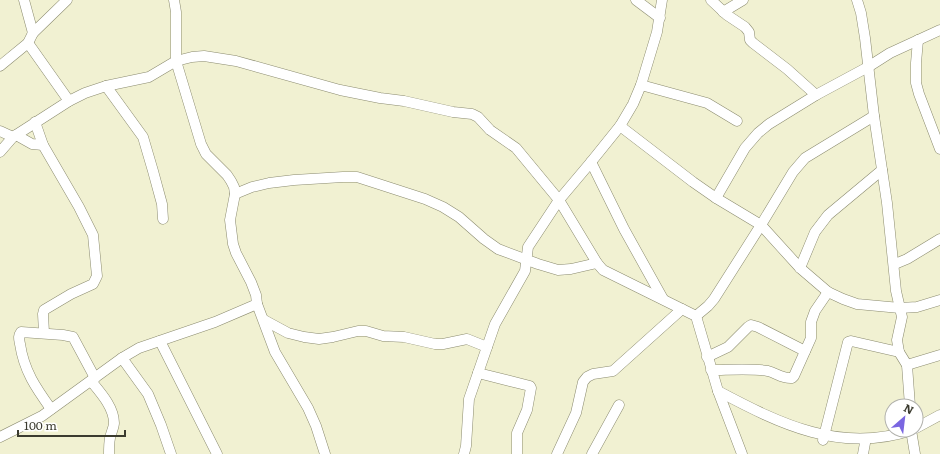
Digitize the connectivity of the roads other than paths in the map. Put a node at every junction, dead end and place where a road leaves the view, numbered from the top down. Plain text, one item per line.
1 (24, 0) edge
2 (67, 0) edge
3 (174, 0) edge
4 (636, 0) edge
5 (662, 0) edge
6 (711, 0) edge
7 (743, 0) edge
8 (857, 0) edge
9 (723, 12) junction
10 (660, 18) junction
11 (940, 30) edge
12 (33, 33) junction
13 (918, 40) junction
14 (28, 43) junction
15 (176, 61) junction
16 (0, 66) edge
17 (868, 67) junction
18 (641, 85) junction
19 (106, 86) junction
20 (816, 95) junction
21 (70, 101) junction
22 (874, 116) junction
23 (737, 121) dead end
24 (35, 122) junction
25 (620, 126) junction
26 (0, 131) edge
27 (14, 136) junction
28 (43, 145) junction
29 (940, 149) edge
30 (0, 152) edge
31 (591, 162) junction
32 (882, 170) junction
33 (235, 194) junction
34 (716, 198) junction
35 (559, 200) junction
36 (163, 220) dead end
37 (761, 225) junction
38 (940, 238) edge
39 (528, 246) junction
40 (514, 254) junction
41 (526, 260) junction
42 (597, 263) junction
43 (538, 264) junction
44 (894, 264) junction
45 (800, 268) junction
46 (525, 272) junction
47 (828, 292) junction
48 (663, 299) junction
49 (940, 300) edge
50 (257, 304) junction
51 (900, 308) junction
52 (682, 309) junction
53 (696, 316) junction
54 (264, 320) junction
55 (44, 333) junction
56 (160, 340) junction
57 (487, 347) junction
58 (805, 351) junction
59 (899, 352) junction
60 (940, 355) edge
61 (707, 357) junction
62 (122, 358) junction
63 (907, 365) junction
64 (711, 370) junction
65 (478, 373) junction
66 (93, 380) junction
67 (718, 391) junction
68 (909, 398) edge
69 (619, 405) dead end
70 (51, 409) junction
71 (940, 415) edge
72 (924, 424) edge
73 (0, 437) edge
74 (893, 438) edge
75 (914, 438) edge
76 (823, 440) junction
77 (865, 444) junction
78 (109, 454) edge
79 (171, 454) edge
80 (217, 454) edge
81 (325, 454) edge
82 (464, 454) edge
83 (517, 454) edge
84 (556, 454) edge
85 (592, 454) edge
86 (742, 454) edge
87 (863, 454) edge
88 (915, 454) edge

1 - 12 street
2 - 12 street
3 - 15 street
4 - 10 street
5 - 10 street
6 - 9 street
7 - 9 street
8 - 17 street
9 - 20 street
10 - 18 street
11 - 13 street
12 - 14 street
13 - 17 street
13 - 29 street
14 - 16 street
14 - 21 street
15 - 19 street
15 - 33 street
15 - 35 street
17 - 20 street
17 - 22 street
18 - 23 street
18 - 25 street
19 - 21 street
19 - 36 street
20 - 34 street
21 - 24 street
22 - 32 street
22 - 37 street
24 - 27 street
24 - 28 street
25 - 31 street
25 - 34 street
26 - 27 street
27 - 28 street
27 - 30 street
28 - 55 street
31 - 35 street
31 - 48 street
32 - 44 street
32 - 45 street
33 - 40 street
33 - 50 street
34 - 37 street
35 - 39 street
35 - 42 street
37 - 45 street
37 - 53 street
38 - 44 street
39 - 40 street
39 - 41 street
40 - 41 street
41 - 43 street
41 - 46 street
42 - 43 street
42 - 48 street
43 - 46 street
44 - 51 street
45 - 47 street
46 - 57 street
47 - 51 street
47 - 58 street
48 - 52 street
49 - 51 street
50 - 54 street
50 - 56 street
51 - 59 street
52 - 53 street
52 - 84 street
53 - 61 street
54 - 57 street
54 - 81 street
55 - 66 street
55 - 70 street
56 - 62 street
56 - 80 street
57 - 65 street
58 - 61 street
58 - 64 street
59 - 63 street
59 - 76 street
60 - 63 street
61 - 64 street
62 - 66 street
62 - 79 street
63 - 68 street
64 - 67 street
65 - 82 street
65 - 83 street
66 - 70 street
66 - 78 street
67 - 76 street
67 - 86 street
69 - 85 street
70 - 73 street
71 - 72 street
74 - 77 street
75 - 88 street
76 - 77 street
77 - 87 street

